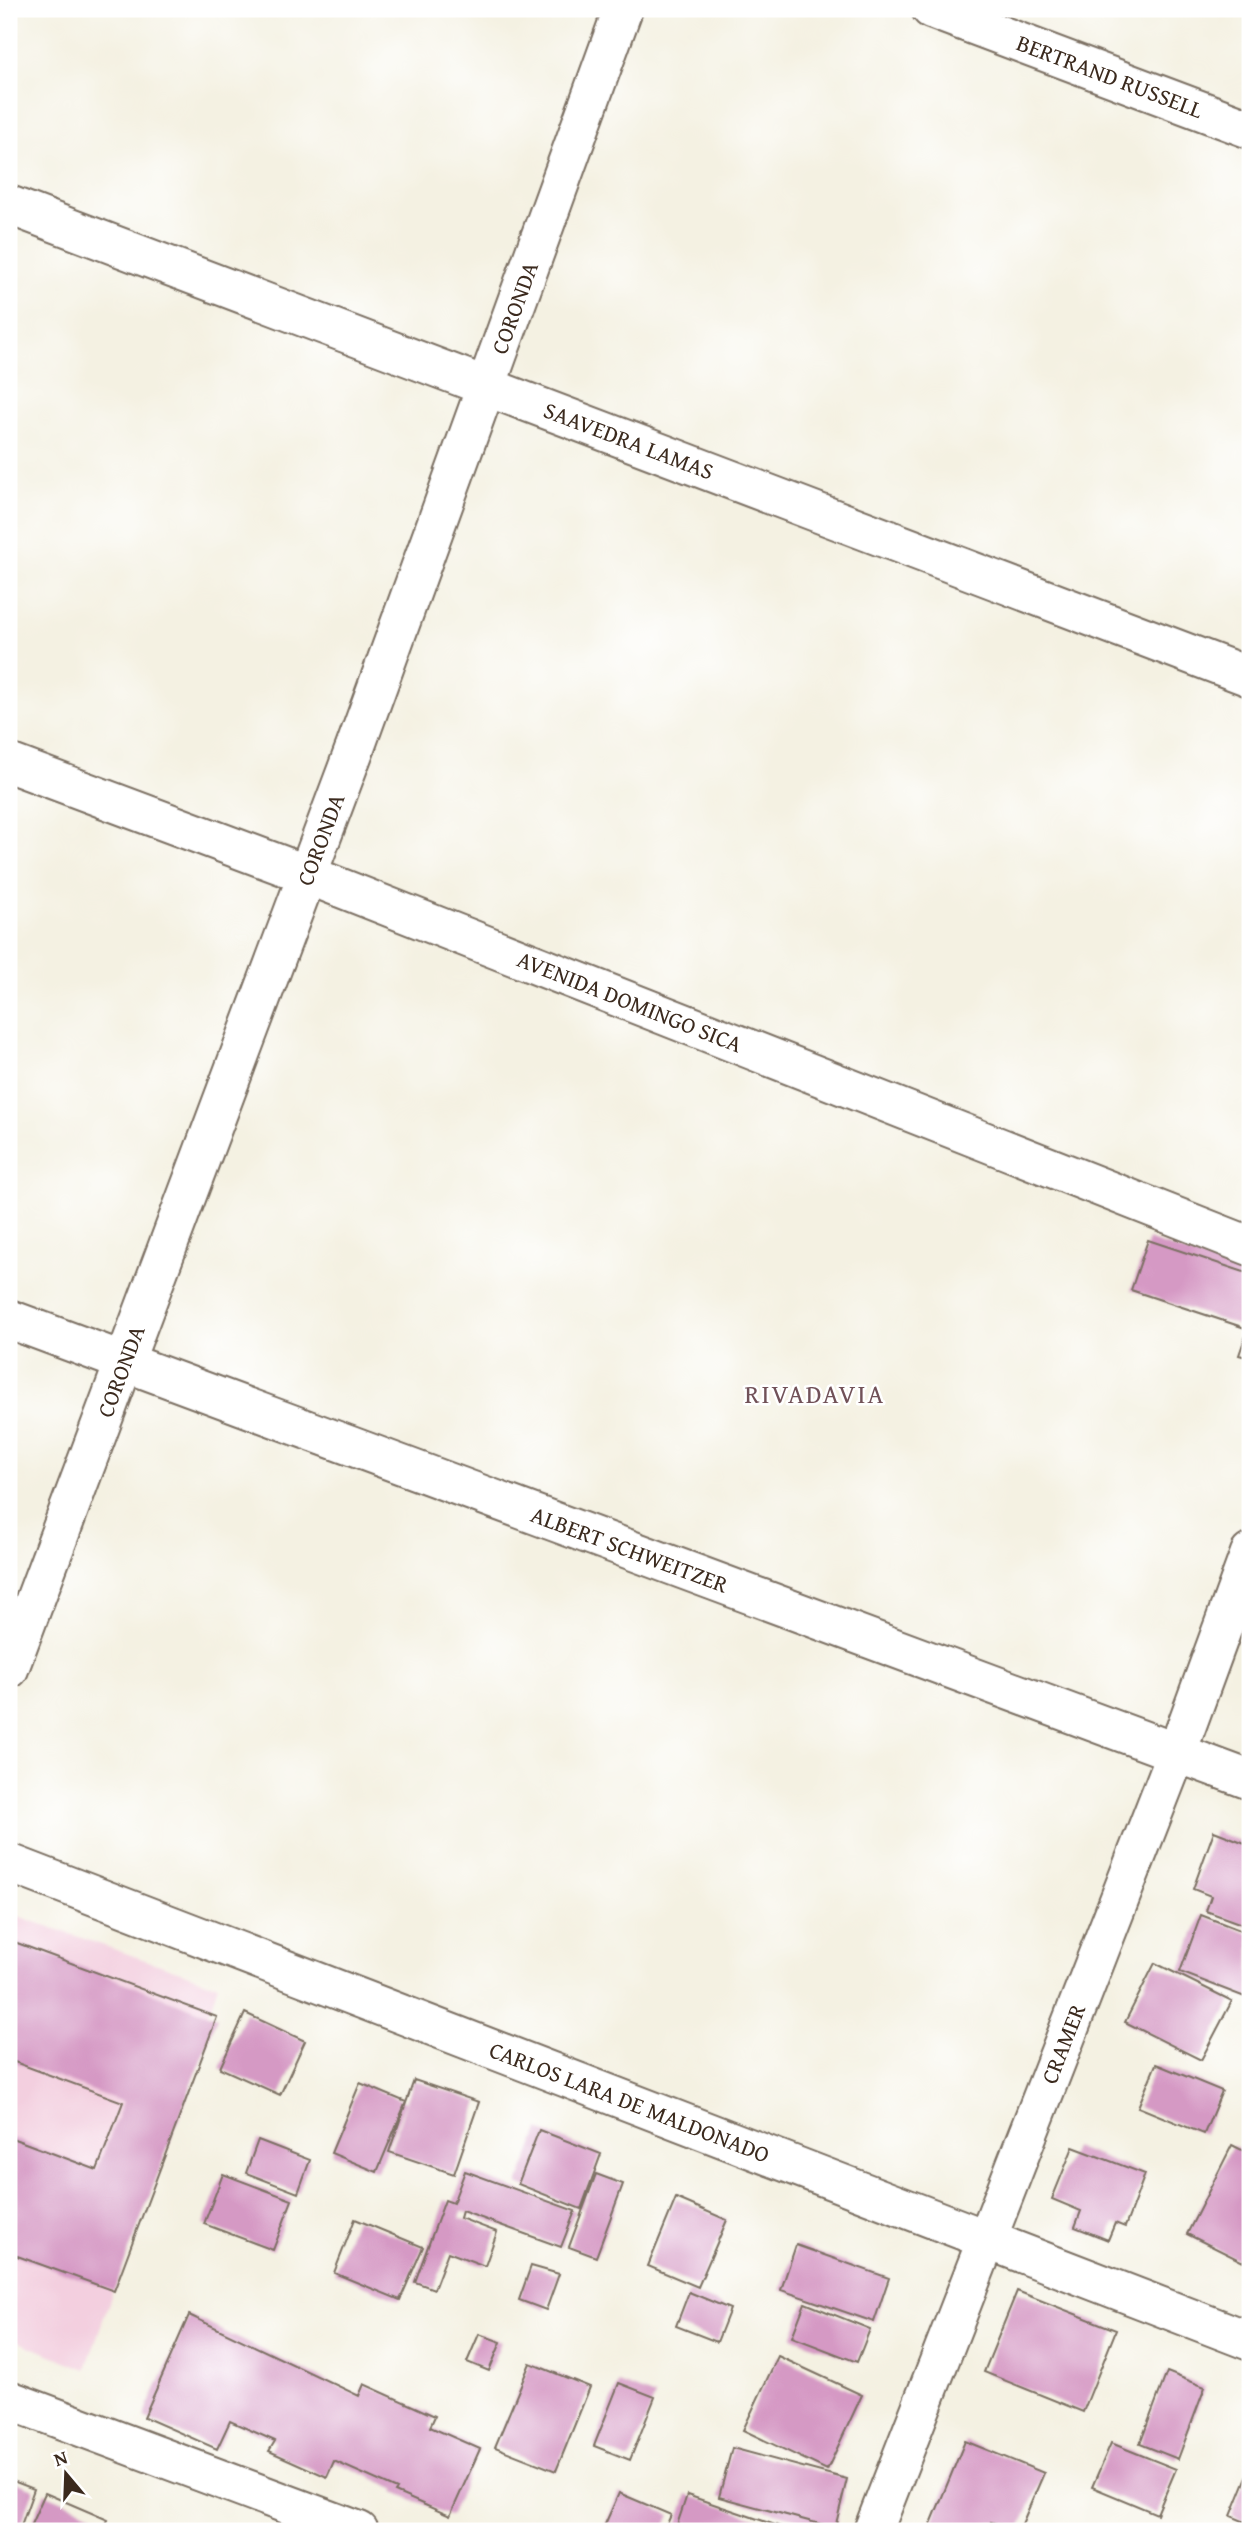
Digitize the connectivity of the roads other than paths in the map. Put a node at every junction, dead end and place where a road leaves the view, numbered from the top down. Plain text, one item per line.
1 (623, 9) edge
2 (931, 9) edge
3 (1250, 130) edge
4 (9, 205) edge
5 (486, 387) junction
6 (1250, 677) edge
7 (9, 763) edge
8 (308, 874) junction
9 (1250, 1246) edge
10 (9, 1319) edge
11 (123, 1364) junction
12 (1250, 1553) edge
13 (9, 1669) edge
14 (1178, 1752) junction
15 (1250, 1780) edge
16 (9, 1863) edge
17 (986, 2239) junction
18 (1250, 2341) edge
19 (9, 2400) edge
20 (359, 2531) edge
21 (873, 2531) edge

1 - 5 street, CORONDA
2 - 3 street, BERTRAND RUSSELL
4 - 5 street, SAAVEDRA LAMAS
5 - 6 street, SAAVEDRA LAMAS
5 - 8 street, CORONDA
7 - 8 street, AVENIDA DOMINGO SICA
8 - 9 street, AVENIDA DOMINGO SICA
8 - 11 street, CORONDA
10 - 11 street, ALBERT SCHWEITZER
11 - 13 street, CORONDA
11 - 14 street, ALBERT SCHWEITZER
12 - 14 street, CRAMER
14 - 15 street, ALBERT SCHWEITZER
14 - 17 street, CRAMER
16 - 17 street, CARLOS LARA DE MALDONADO
17 - 18 street, CARLOS LARA DE MALDONADO
17 - 21 street, CRAMER
19 - 20 street

